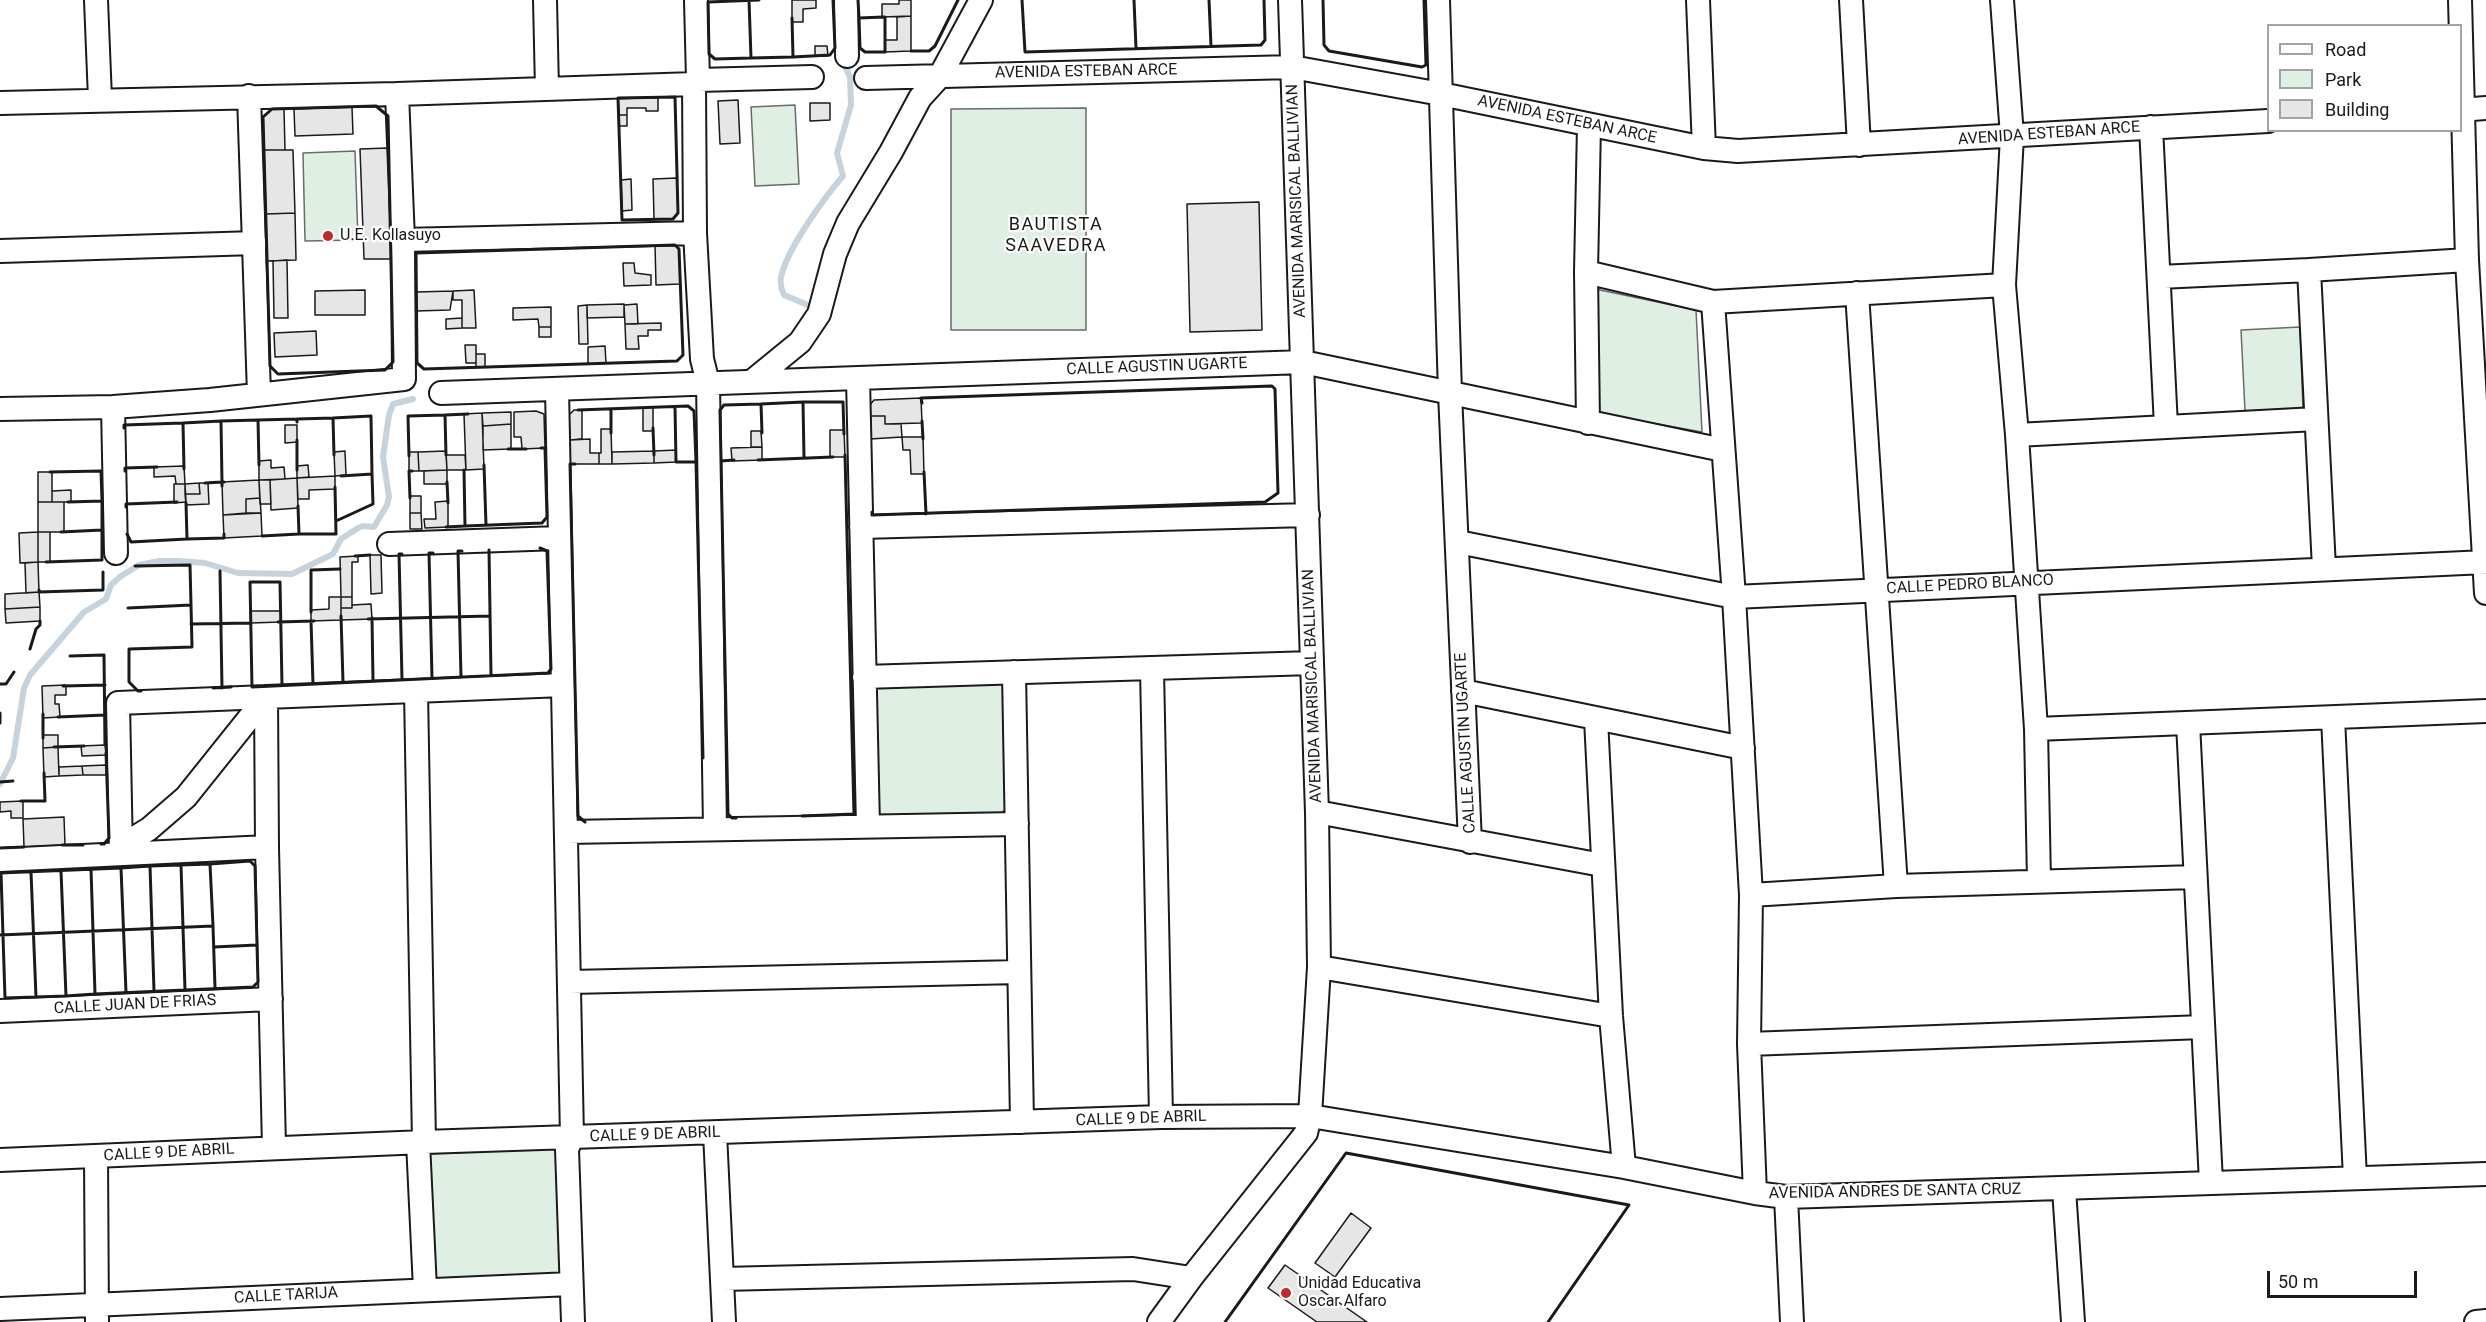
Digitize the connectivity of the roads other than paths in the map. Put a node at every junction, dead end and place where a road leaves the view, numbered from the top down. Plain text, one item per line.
1 (96, 0) edge
2 (545, 0) edge
3 (696, 0) edge
4 (846, 0) edge
5 (981, 0) edge
6 (1290, 0) edge
7 (1438, 0) edge
8 (1698, 0) edge
9 (1851, 0) edge
10 (2002, 0) edge
11 (2460, 0) edge
12 (2460, 24) edge
13 (847, 56) dead end
14 (1292, 67) junction
15 (940, 76) junction
16 (812, 77) dead end
17 (866, 78) dead end
18 (696, 82) junction
19 (547, 89) junction
20 (397, 94) junction
21 (1441, 94) junction
22 (249, 96) junction
23 (100, 99) junction
24 (0, 103) edge
25 (2486, 108) edge
26 (2462, 110) edge
27 (2267, 121) edge
28 (1589, 125) junction
29 (2151, 127) junction
30 (2012, 136) junction
31 (1858, 145) junction
32 (1704, 148) junction
33 (695, 233) junction
34 (403, 240) junction
35 (255, 243) junction
36 (0, 251) edge
37 (2467, 260) junction
38 (2308, 270) junction
39 (1586, 272) junction
40 (2159, 277) junction
41 (2004, 285) junction
42 (1857, 293) junction
43 (1713, 302) junction
44 (1303, 362) junction
45 (858, 378) junction
46 (751, 382) junction
47 (708, 383) junction
48 (557, 388) junction
49 (259, 393) junction
50 (441, 393) dead end
51 (1450, 393) junction
52 (113, 407) junction
53 (0, 409) edge
54 (2316, 419) junction
55 (1588, 423) junction
56 (2166, 426) junction
57 (2017, 435) junction
58 (1723, 450) junction
59 (1308, 515) junction
60 (861, 527) junction
61 (559, 538) junction
62 (1458, 542) junction
63 (389, 544) dead end
64 (116, 553) dead end
65 (2485, 562) edge
66 (2324, 568) junction
67 (2025, 582) junction
68 (1875, 590) junction
69 (2486, 593) edge
70 (1734, 597) junction
71 (1312, 663) junction
72 (1152, 669) junction
73 (1014, 672) junction
74 (864, 677) junction
75 (563, 685) junction
76 (416, 691) junction
77 (1463, 691) junction
78 (266, 697) junction
79 (2486, 711) edge
80 (2333, 718) junction
81 (1596, 719) junction
82 (2188, 723) junction
83 (2036, 729) junction
84 (1743, 748) junction
85 (1317, 812) junction
86 (1017, 824) junction
87 (868, 826) junction
88 (715, 828) junction
89 (567, 832) junction
90 (1470, 842) junction
91 (267, 847) junction
92 (121, 850) junction
93 (0, 860) edge
94 (1602, 865) junction
95 (2195, 877) junction
96 (2039, 881) junction
97 (1896, 886) junction
98 (1751, 895) junction
99 (1319, 967) junction
100 (1019, 972) junction
101 (570, 982) junction
102 (271, 999) junction
103 (0, 1011) edge
104 (1611, 1016) junction
105 (2203, 1027) junction
106 (1749, 1044) junction
107 (1310, 1116) junction
108 (1161, 1117) junction
109 (1022, 1122) junction
110 (715, 1133) junction
111 (572, 1137) junction
112 (421, 1142) junction
113 (274, 1148) junction
114 (96, 1156) junction
115 (0, 1160) edge
116 (1624, 1167) junction
117 (2486, 1174) edge
118 (2355, 1178) junction
119 (2211, 1182) junction
120 (2064, 1189) junction
121 (1755, 1193) junction
122 (1786, 1197) junction
123 (1191, 1278) junction
124 (723, 1279) junction
125 (571, 1284) junction
126 (425, 1289) junction
127 (0, 1309) edge
128 (97, 1313) edge
129 (2486, 1321) edge
130 (573, 1322) edge
131 (724, 1322) edge
132 (1159, 1322) edge
133 (1792, 1322) edge
134 (2073, 1322) edge
135 (2476, 1322) edge

1 - 23 street
2 - 19 street
3 - 18 street
4 - 13 street
5 - 15 street
6 - 14 street, AVENIDA MARISICAL BALLIVIAN
7 - 21 street
8 - 32 street
9 - 31 street
10 - 30 street
11 - 12 street
14 - 15 street, AVENIDA ESTEBAN ARCE
14 - 21 street, AVENIDA ESTEBAN ARCE
14 - 44 street, AVENIDA MARISICAL BALLIVIAN
15 - 17 street, AVENIDA ESTEBAN ARCE
15 - 46 street
16 - 18 street
18 - 19 street
18 - 33 street
19 - 20 street
20 - 22 street
20 - 34 street
21 - 28 street, AVENIDA ESTEBAN ARCE
21 - 51 street
22 - 23 street
22 - 35 street
23 - 24 street
25 - 26 street
26 - 37 street
27 - 29 street, AVENIDA ESTEBAN ARCE
28 - 32 street, AVENIDA ESTEBAN ARCE
28 - 39 street
29 - 30 street, AVENIDA ESTEBAN ARCE
29 - 40 street
30 - 31 street, AVENIDA ESTEBAN ARCE
30 - 41 street
31 - 32 street, AVENIDA ESTEBAN ARCE
33 - 34 street
33 - 47 street
34 - 49 street
35 - 36 street
35 - 49 street
37 - 38 street
37 - 65 street
38 - 40 street
38 - 54 street
39 - 43 street
39 - 55 street
40 - 56 street
41 - 42 street
41 - 57 street
42 - 43 street
42 - 68 street
43 - 58 street
44 - 45 street, CALLE AGUSTIN UGARTE
44 - 51 street, CALLE AGUSTIN UGARTE
44 - 59 street, AVENIDA MARISICAL BALLIVIAN
45 - 46 street, CALLE AGUSTIN UGARTE
45 - 60 street
46 - 47 street, CALLE AGUSTIN UGARTE
47 - 48 street, CALLE AGUSTIN UGARTE
47 - 88 street
48 - 50 street, CALLE AGUSTIN UGARTE
48 - 61 street
49 - 52 street
51 - 55 street
51 - 62 street, CALLE AGUSTIN UGARTE
52 - 53 street
52 - 64 street
54 - 56 street
54 - 66 street
55 - 58 street
56 - 57 street
57 - 67 street
58 - 70 street
59 - 60 street
59 - 71 street, AVENIDA MARISICAL BALLIVIAN
60 - 74 street
61 - 63 street
61 - 75 street
62 - 70 street, CALLE PEDRO BLANCO
62 - 77 street, CALLE AGUSTIN UGARTE
65 - 66 street, CALLE PEDRO BLANCO
65 - 69 street
66 - 67 street, CALLE PEDRO BLANCO
67 - 68 street, CALLE PEDRO BLANCO
67 - 83 street
68 - 70 street, CALLE PEDRO BLANCO
68 - 97 street
70 - 84 street
71 - 72 street
71 - 85 street, AVENIDA MARISICAL BALLIVIAN
72 - 73 street
72 - 108 street
73 - 74 street
73 - 86 street
74 - 87 street
75 - 76 street
75 - 89 street
76 - 78 street
76 - 112 street
77 - 81 street
77 - 90 street, CALLE AGUSTIN UGARTE
78 - 91 street
78 - 92 street
78 - 92 street
79 - 80 street
80 - 82 street
80 - 118 street
81 - 84 street
81 - 94 street
82 - 83 street
82 - 95 street
83 - 96 street
84 - 98 street
85 - 90 street
85 - 99 street, AVENIDA MARISICAL BALLIVIAN
86 - 87 street
86 - 100 street
87 - 88 street
88 - 89 street
89 - 101 street
90 - 94 street
91 - 92 street
91 - 102 street
92 - 93 street
94 - 104 street
95 - 96 street
95 - 105 street
96 - 97 street
97 - 98 street
98 - 106 street
99 - 104 street
99 - 107 street, AVENIDA MARISICAL BALLIVIAN
100 - 101 street
100 - 109 street
101 - 111 street
102 - 103 street, CALLE JUAN DE FRIAS
102 - 113 street
104 - 116 street
105 - 106 street
105 - 119 street
106 - 121 street
107 - 108 street, CALLE 9 DE ABRIL
107 - 116 street, AVENIDA ANDRES DE SANTA CRUZ
107 - 123 street, AVENIDA MARISICAL BALLIVIAN
108 - 109 street, CALLE 9 DE ABRIL
109 - 110 street, CALLE 9 DE ABRIL
110 - 111 street, CALLE 9 DE ABRIL
110 - 124 street
111 - 112 street, CALLE 9 DE ABRIL
111 - 125 street
112 - 113 street, CALLE 9 DE ABRIL
112 - 126 street
113 - 114 street, CALLE 9 DE ABRIL
114 - 115 street, CALLE 9 DE ABRIL
114 - 128 street
116 - 121 street, AVENIDA ANDRES DE SANTA CRUZ
117 - 118 street, AVENIDA ANDRES DE SANTA CRUZ
118 - 119 street, AVENIDA ANDRES DE SANTA CRUZ
119 - 120 street, AVENIDA ANDRES DE SANTA CRUZ
120 - 122 street, AVENIDA ANDRES DE SANTA CRUZ
120 - 134 street
121 - 122 street, AVENIDA ANDRES DE SANTA CRUZ
122 - 133 street
123 - 124 street
123 - 132 street, AVENIDA MARISICAL BALLIVIAN
124 - 131 street
125 - 126 street, CALLE TARIJA
125 - 130 street
126 - 128 street, CALLE TARIJA
127 - 128 street, CALLE TARIJA
129 - 135 street

